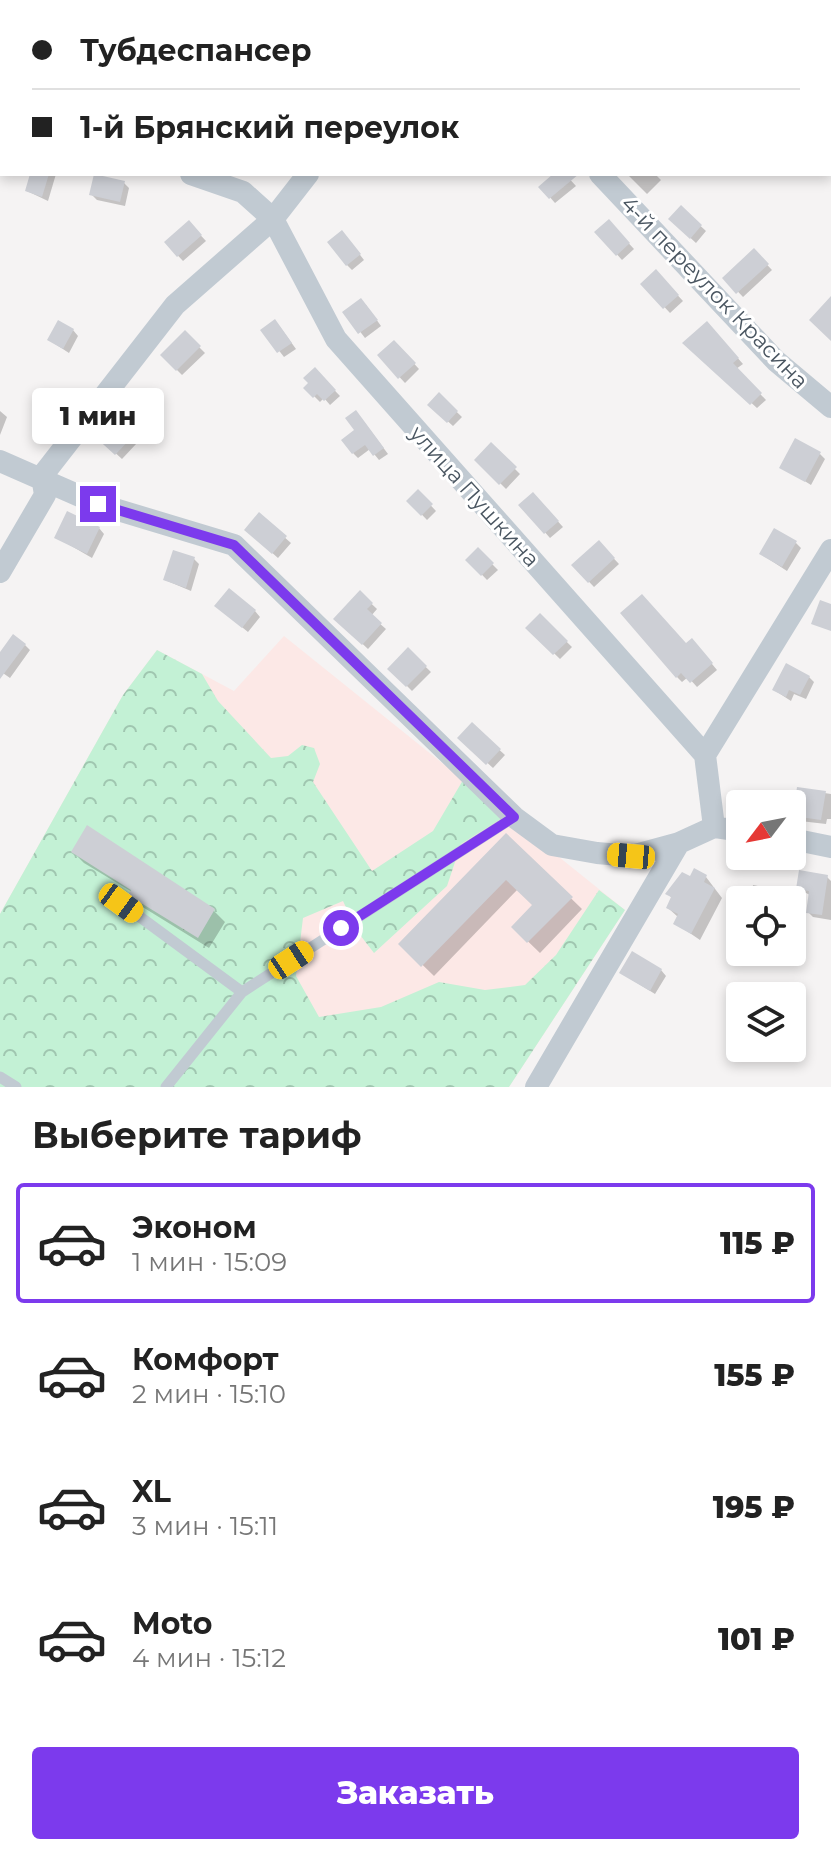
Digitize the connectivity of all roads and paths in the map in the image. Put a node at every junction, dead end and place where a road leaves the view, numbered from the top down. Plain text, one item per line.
1 (197, 176) edge
2 (602, 176) edge
3 (288, 183) edge
4 (273, 219) junction
5 (831, 407) edge
6 (0, 461) edge
7 (42, 476) junction
8 (831, 550) edge
9 (0, 572) edge
10 (705, 755) junction
11 (514, 817) junction
12 (714, 827) junction
13 (726, 829) edge
14 (806, 842) edge
15 (679, 843) junction
16 (831, 847) edge
17 (121, 903) dead end
18 (242, 992) junction
19 (0, 1077) edge
20 (16, 1087) edge
21 (166, 1087) edge
22 (536, 1087) edge

1 - 4 street
2 - 5 street, 4-й переулок Красина
3 - 4 street
4 - 7 street
4 - 10 street, улица Пушкина
6 - 7 street
7 - 9 street
7 - 11 street
8 - 10 street
10 - 12 street
11 - 15 street
11 - 18 lane
12 - 13 street
12 - 15 street
14 - 16 street
15 - 22 street
17 - 18 lane
18 - 21 lane
19 - 20 lane

